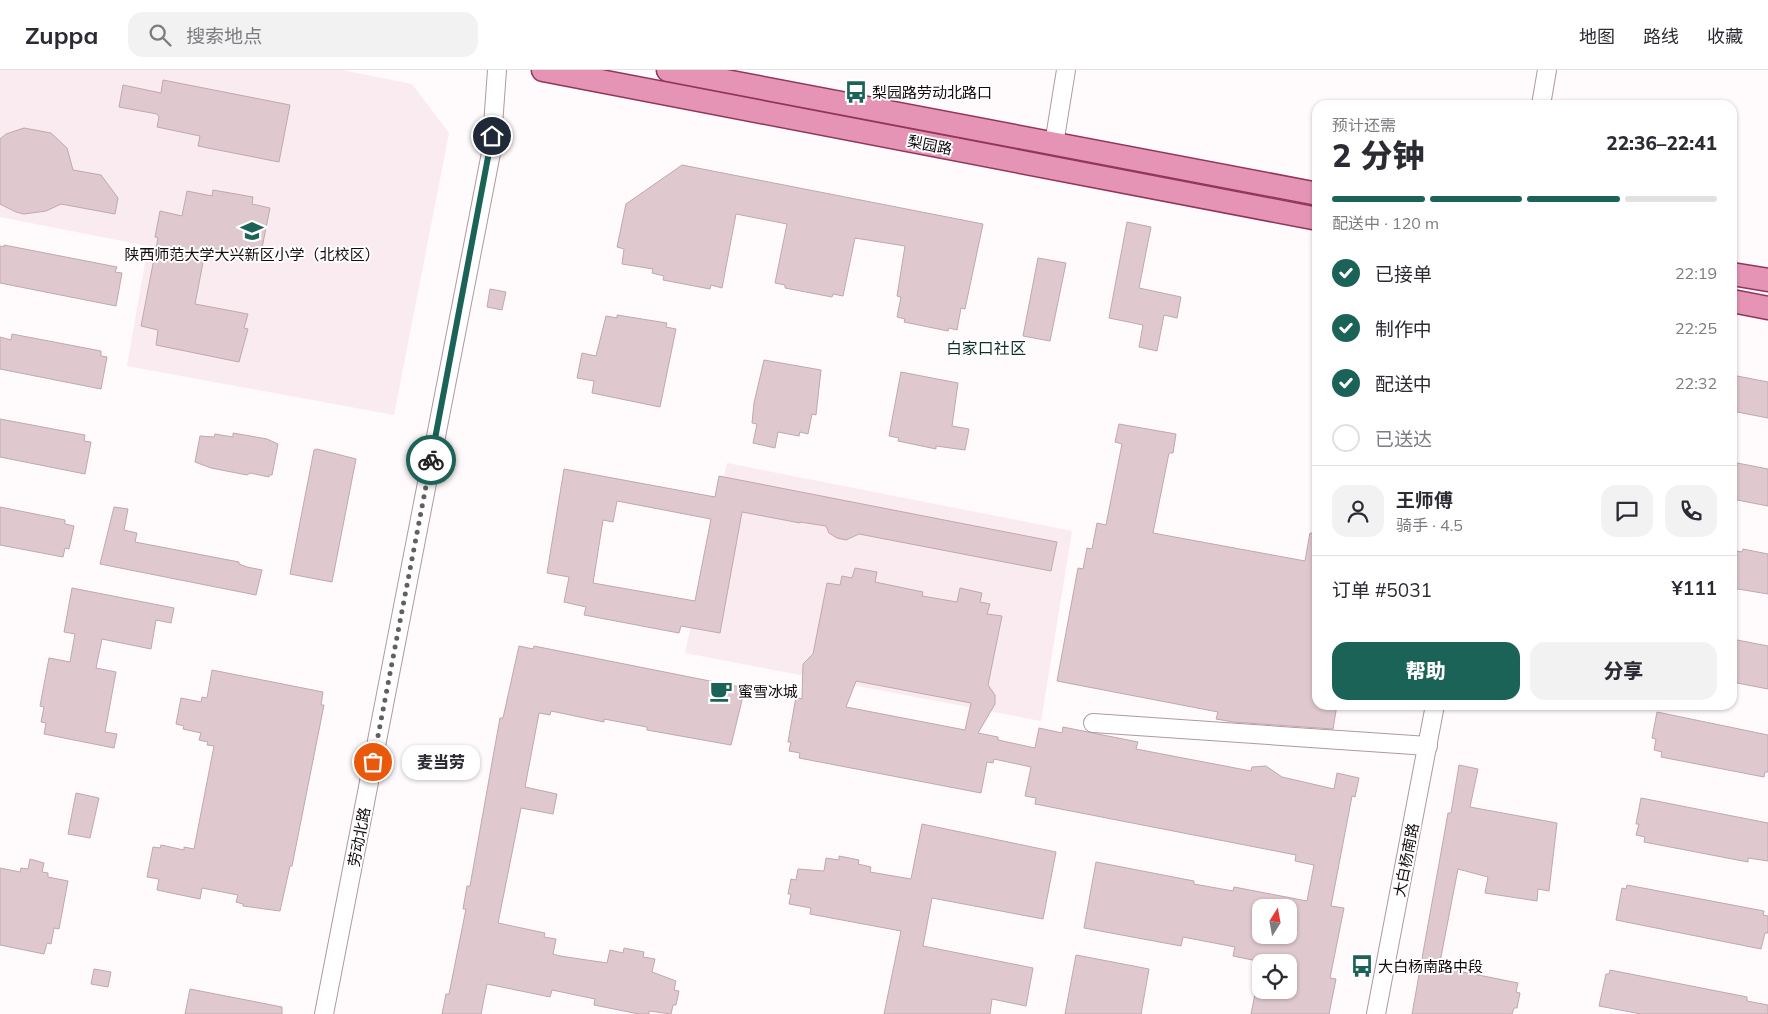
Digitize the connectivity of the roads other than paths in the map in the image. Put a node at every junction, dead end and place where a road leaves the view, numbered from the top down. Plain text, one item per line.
1 (497, 70) edge
2 (543, 70) edge
3 (668, 70) edge
4 (1066, 70) edge
5 (1548, 70) edge
6 (1542, 100) edge
7 (1054, 144) junction
8 (1312, 193) edge
9 (1312, 218) edge
10 (1737, 275) edge
11 (1768, 280) edge
12 (1737, 302) edge
13 (1768, 308) edge
14 (1434, 710) edge
15 (1093, 723) dead end
16 (1428, 746) junction
17 (324, 1014) edge
18 (1376, 1014) edge

1 - 17 street, 劳动北路
2 - 9 main road, 梨园路
3 - 7 main road, 梨园路
4 - 7 street
5 - 6 street
7 - 8 main road, 梨园路
10 - 11 main road
12 - 13 main road
14 - 16 street, 大白杨南路
15 - 16 street
16 - 18 street, 大白杨南路

